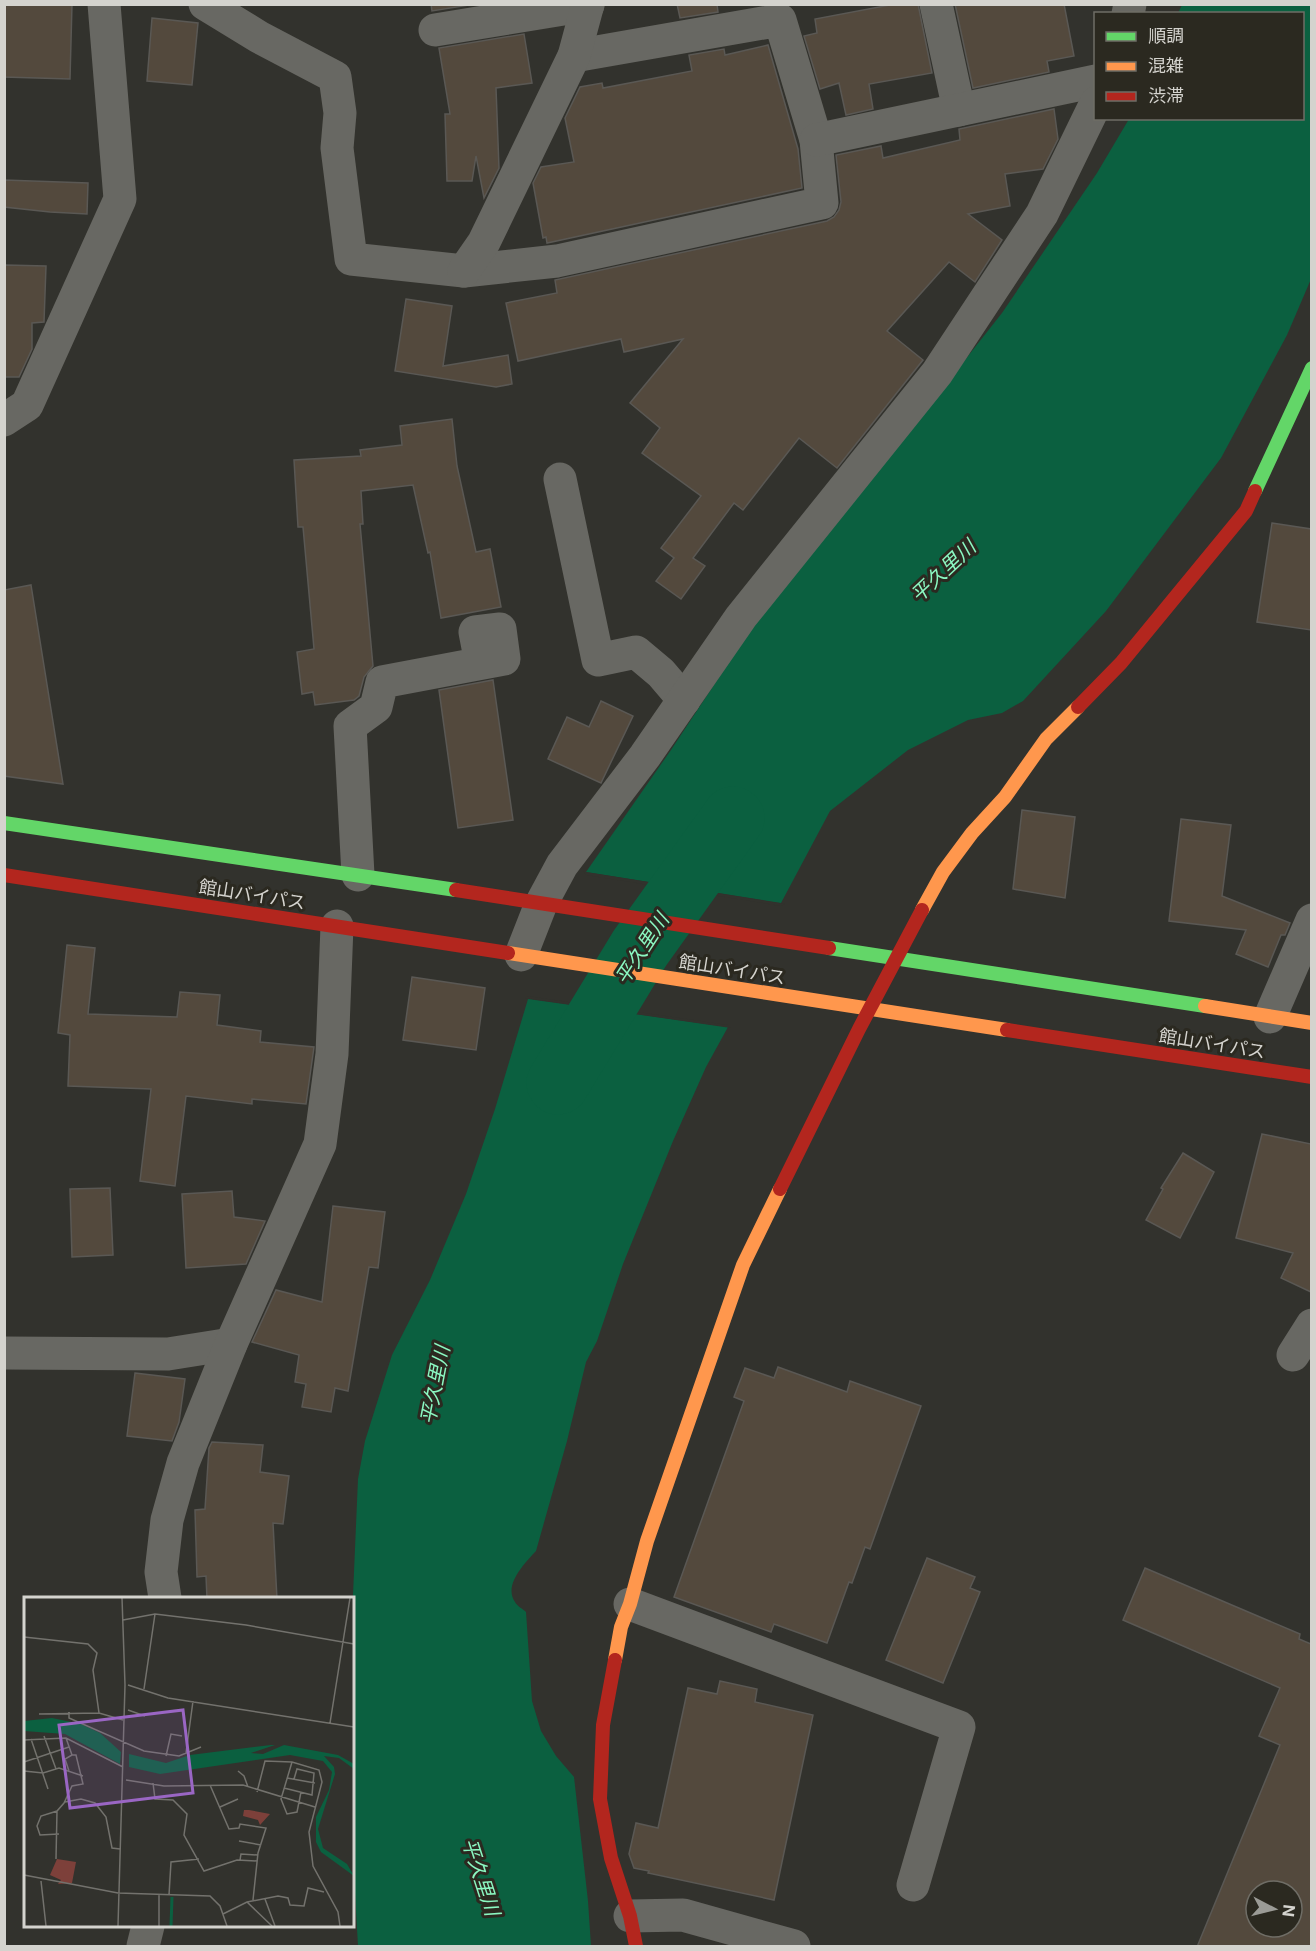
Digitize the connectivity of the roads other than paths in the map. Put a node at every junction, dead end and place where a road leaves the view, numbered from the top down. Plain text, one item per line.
1 (104, 4) edge
2 (205, 4) edge
3 (936, 4) edge
4 (588, 5) edge
5 (435, 30) dead end
6 (574, 56) junction
7 (1094, 81) edge
8 (1094, 105) edge
9 (959, 110) junction
10 (816, 140) junction
11 (464, 271) junction
12 (1311, 368) edge
13 (4, 420) edge
14 (560, 479) dead end
15 (481, 663) dead end
16 (684, 700) junction
17 (4, 823) edge
18 (4, 875) edge
19 (357, 875) junction
20 (550, 905) junction
21 (1311, 920) edge
22 (337, 927) junction
23 (527, 956) junction
24 (891, 957) junction
25 (862, 1009) junction
26 (1270, 1017) junction
27 (1311, 1023) edge
28 (1311, 1077) edge
29 (1311, 1325) edge
30 (231, 1344) junction
31 (4, 1353) edge
32 (1293, 1355) dead end
33 (165, 1597) edge
34 (630, 1604) junction
35 (913, 1885) dead end
36 (148, 1927) edge
37 (633, 1931) edge
38 (143, 1947) edge
39 (794, 1947) edge

1 - 13 street
2 - 11 street
3 - 9 street
4 - 5 street
4 - 6 street
6 - 10 street
6 - 11 street
7 - 9 street
8 - 16 street
9 - 10 street
10 - 11 street
12 - 24 main road
14 - 16 street
15 - 19 street
16 - 20 street
17 - 19 main road, 館山バイパス
18 - 22 main road, 館山バイパス
19 - 20 main road, 館山バイパス
20 - 23 street
20 - 24 main road, 館山バイパス
21 - 26 street
22 - 23 main road, 館山バイパス
22 - 30 street
23 - 25 main road, 館山バイパス
24 - 25 main road
24 - 26 main road, 館山バイパス
25 - 28 main road, 館山バイパス
25 - 34 main road
26 - 27 main road, 館山バイパス
29 - 32 street
30 - 31 street
30 - 33 street
34 - 35 street
34 - 37 main road
36 - 38 street
37 - 39 street

